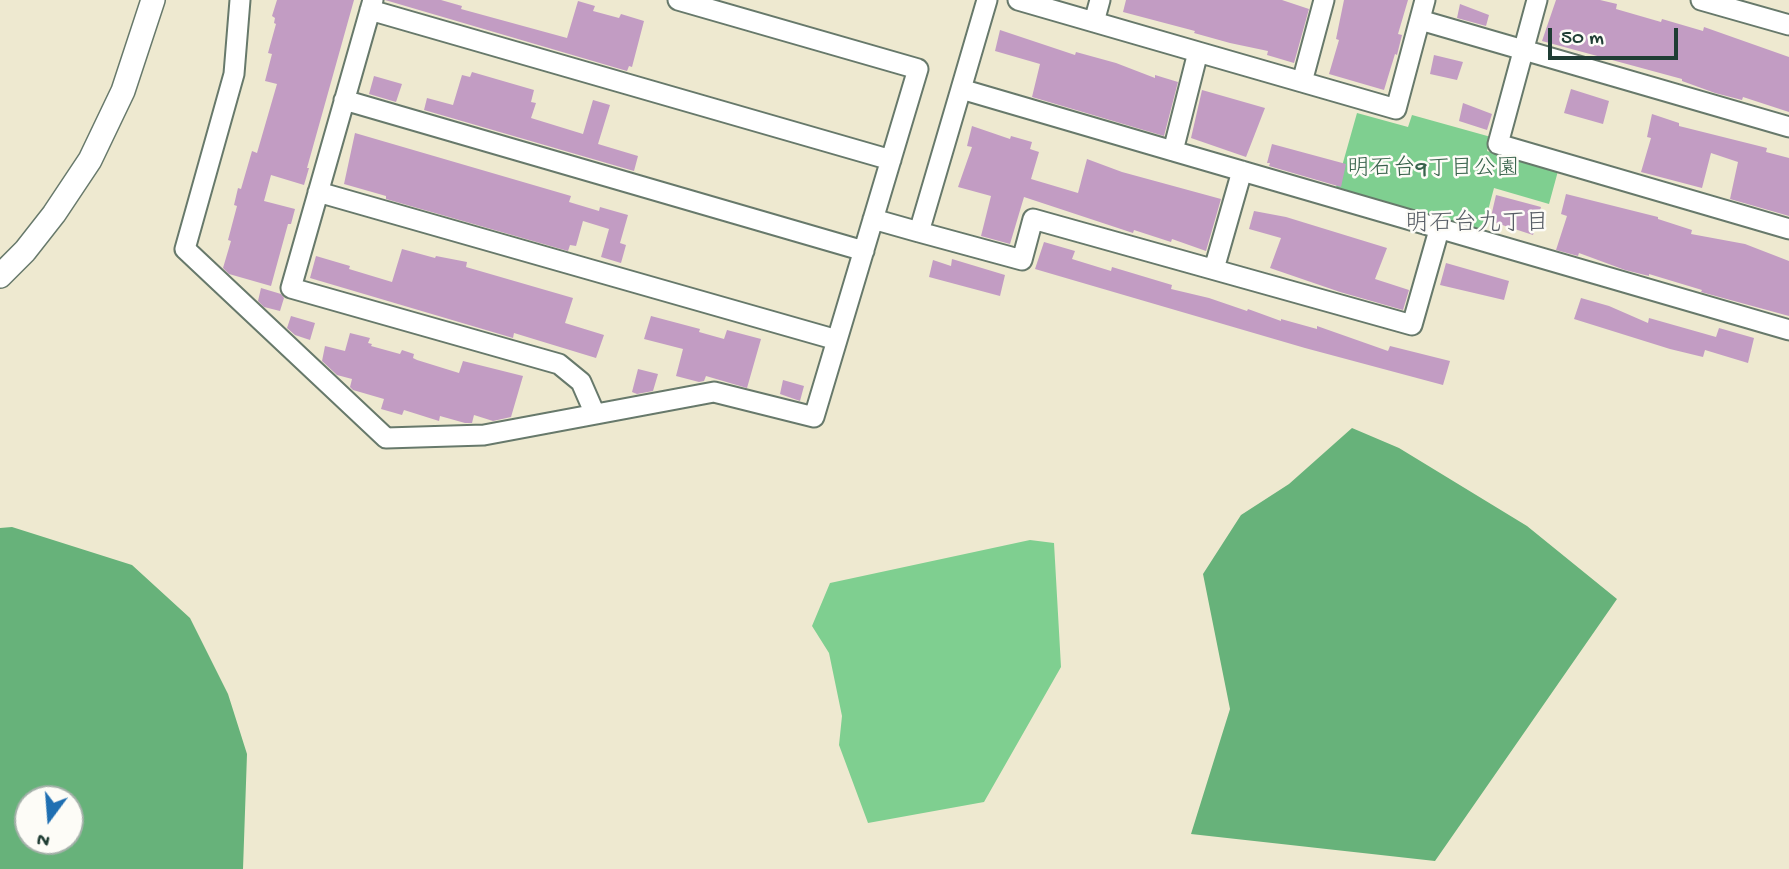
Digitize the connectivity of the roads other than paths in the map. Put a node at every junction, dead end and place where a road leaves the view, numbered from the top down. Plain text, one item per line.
1 (153, 0) edge
2 (240, 0) edge
3 (678, 0) edge
4 (987, 0) edge
5 (1018, 0) edge
6 (1100, 0) edge
7 (1324, 0) edge
8 (1425, 0) edge
9 (1537, 0) edge
10 (1701, 0) edge
11 (371, 5) edge
12 (1420, 20) junction
13 (1094, 22) junction
14 (1789, 25) edge
15 (1524, 50) junction
16 (1199, 52) junction
17 (1302, 82) junction
18 (961, 89) junction
19 (344, 100) junction
20 (1789, 127) edge
21 (1172, 151) junction
22 (891, 160) junction
23 (1242, 172) junction
24 (318, 192) junction
25 (873, 219) junction
26 (1789, 229) edge
27 (1439, 230) junction
28 (919, 232) junction
29 (864, 251) junction
30 (1214, 270) junction
31 (0, 276) edge
32 (1789, 330) edge
33 (837, 340) junction
34 (595, 414) junction

1 - 31 street
2 - 34 street
3 - 22 street
4 - 18 street
5 - 13 street
6 - 13 street
7 - 17 street
8 - 12 street
9 - 15 street
10 - 14 street
11 - 19 street
11 - 22 street
12 - 15 street
12 - 17 street
13 - 16 street
15 - 20 street
15 - 26 street
16 - 17 street
16 - 21 street
18 - 21 street
18 - 28 street
19 - 24 street
19 - 29 street
21 - 23 street
22 - 25 street
23 - 27 street
23 - 30 street
24 - 33 street
24 - 34 street
25 - 28 street
25 - 29 street
27 - 30 street
27 - 32 street
28 - 30 street
29 - 33 street
33 - 34 street

